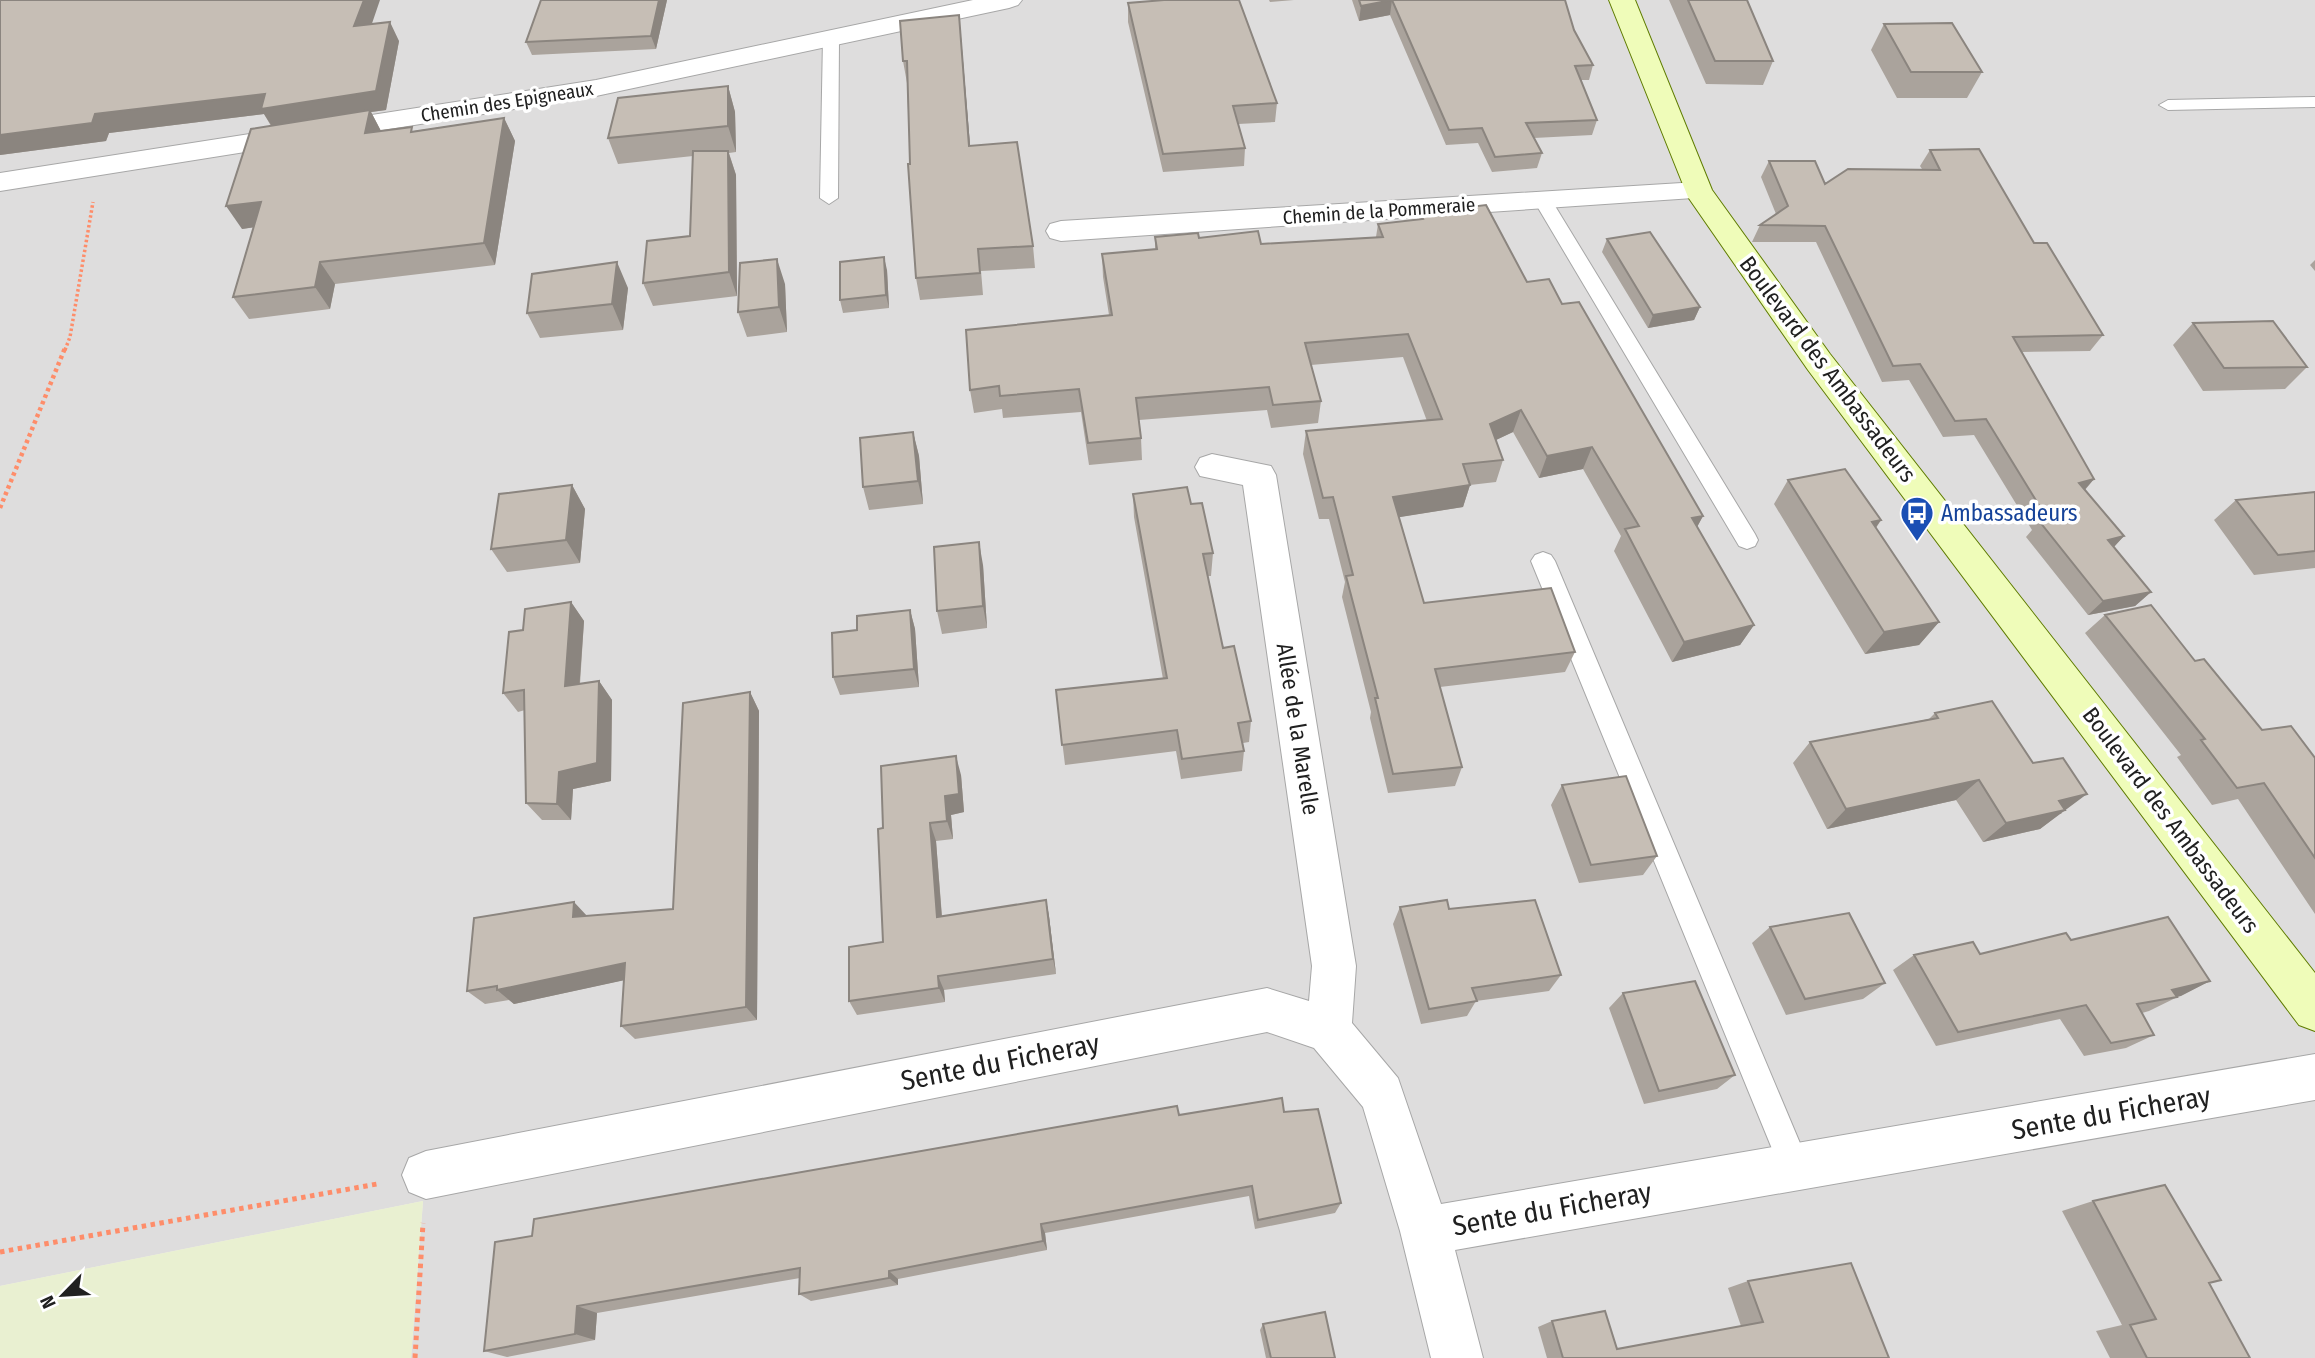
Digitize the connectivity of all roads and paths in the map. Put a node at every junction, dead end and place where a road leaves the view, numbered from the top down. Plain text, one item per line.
1 (1009, 0) edge
2 (1622, 0) edge
3 (831, 38) junction
4 (2315, 102) edge
5 (2168, 105) dead end
6 (99, 167) junction
7 (0, 182) edge
8 (1698, 191) junction
9 (829, 198) dead end
10 (1543, 201) junction
11 (1061, 231) dead end
12 (1212, 467) dead end
13 (0, 508) edge
14 (1747, 540) dead end
15 (1543, 561) dead end
16 (2315, 1009) edge
17 (1329, 1030) junction
18 (2315, 1077) edge
19 (1795, 1167) junction
20 (426, 1175) junction
21 (1424, 1231) junction
22 (0, 1252) edge
23 (415, 1358) edge
24 (1457, 1358) edge

1 - 3 street, Chemin des Epigneaux
2 - 8 main road, Boulevard des Ambassadeurs
3 - 6 street, Chemin des Epigneaux
3 - 9 lane
4 - 5 lane
6 - 7 street, Chemin des Epigneaux
6 - 13 path
8 - 10 street, Chemin de la Pommeraie
8 - 16 main road, Boulevard des Ambassadeurs
10 - 11 street, Chemin de la Pommeraie
10 - 14 lane
12 - 17 street, Allée de la Marelle
15 - 19 lane
17 - 20 street, Sente du Ficheray
17 - 21 street, Sente du Ficheray
18 - 19 street, Sente du Ficheray
19 - 21 street, Sente du Ficheray
20 - 22 path
20 - 23 path
21 - 24 street

